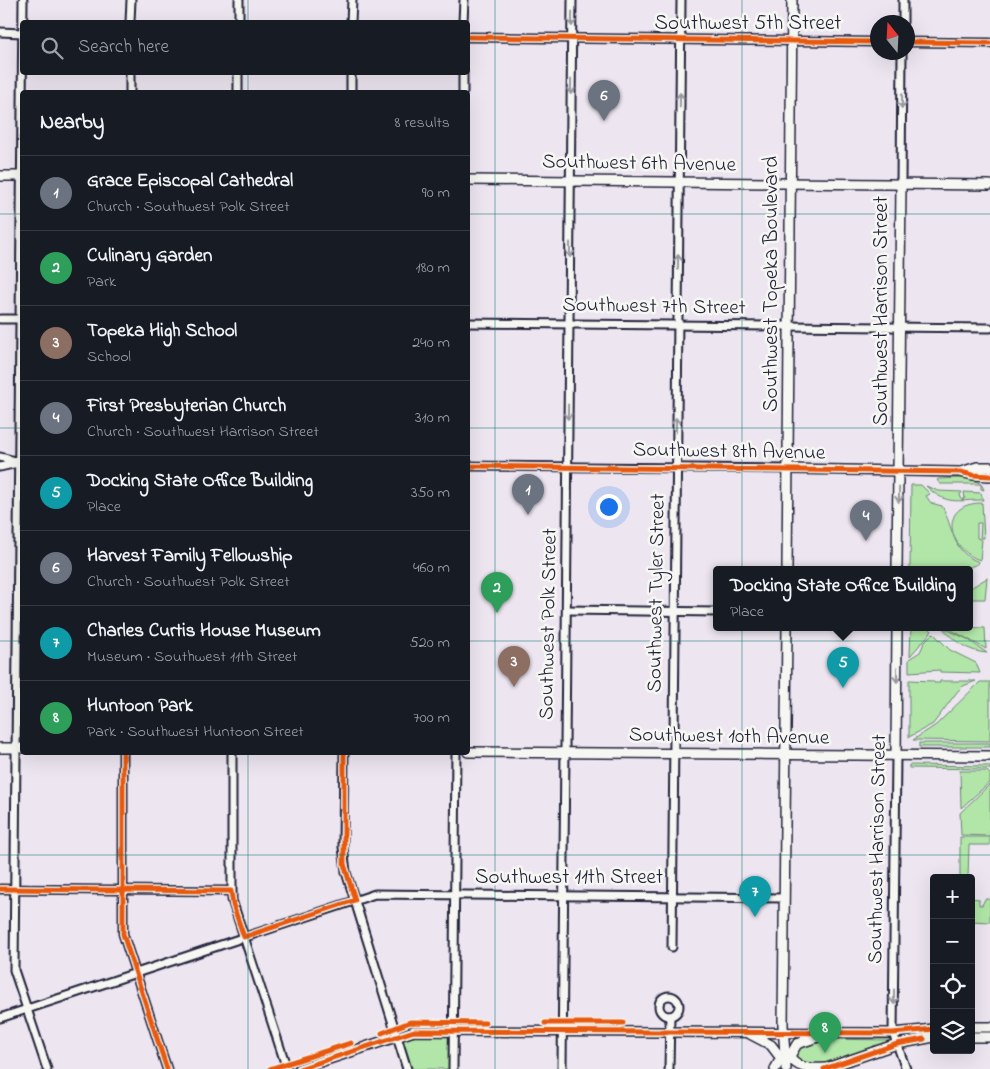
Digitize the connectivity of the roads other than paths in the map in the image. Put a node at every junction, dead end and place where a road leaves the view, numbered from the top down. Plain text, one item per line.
1 (23, 0) edge
2 (131, 0) edge
3 (239, 0) edge
4 (352, 0) edge
5 (464, 0) edge
6 (572, 0) edge
7 (681, 0) edge
8 (792, 0) edge
9 (903, 0) edge
10 (903, 15) edge
11 (22, 20) edge
12 (130, 20) edge
13 (239, 20) edge
14 (351, 20) edge
15 (463, 20) edge
16 (0, 32) edge
17 (20, 33) edge
18 (470, 38) edge
19 (571, 39) junction
20 (680, 40) junction
21 (791, 41) junction
22 (870, 42) edge
23 (915, 42) edge
24 (990, 43) edge
25 (902, 60) edge
26 (22, 75) edge
27 (130, 75) edge
28 (238, 75) edge
29 (351, 75) edge
30 (463, 75) edge
31 (22, 90) edge
32 (130, 90) edge
33 (238, 90) edge
34 (351, 90) edge
35 (463, 90) edge
36 (0, 176) edge
37 (20, 176) edge
38 (470, 180) edge
39 (570, 181) junction
40 (679, 182) junction
41 (790, 183) junction
42 (901, 184) junction
43 (990, 185) edge
44 (0, 319) edge
45 (20, 319) edge
46 (470, 323) edge
47 (569, 324) junction
48 (677, 325) junction
49 (789, 326) junction
50 (900, 327) junction
51 (990, 328) edge
52 (0, 457) edge
53 (20, 462) edge
54 (20, 462) edge
55 (0, 466) edge
56 (470, 466) edge
57 (568, 467) junction
58 (990, 467) edge
59 (676, 468) junction
60 (788, 469) junction
61 (899, 471) junction
62 (960, 472) junction
63 (990, 476) edge
64 (787, 566) edge
65 (897, 566) edge
66 (20, 605) edge
67 (567, 610) junction
68 (674, 612) junction
69 (713, 612) edge
70 (787, 631) edge
71 (897, 631) edge
72 (0, 748) edge
73 (19, 748) edge
74 (470, 752) edge
75 (564, 752) junction
76 (673, 754) junction
77 (124, 755) edge
78 (232, 755) edge
79 (344, 755) edge
80 (456, 755) edge
81 (786, 755) junction
82 (896, 756) junction
83 (990, 756) edge
84 (0, 889) edge
85 (14, 890) junction
86 (123, 890) junction
87 (231, 891) junction
88 (454, 894) junction
89 (563, 895) junction
90 (672, 896) junction
91 (784, 898) junction
92 (355, 900) junction
93 (244, 937) junction
94 (672, 947) dead end
95 (135, 973) junction
96 (27, 1009) junction
97 (670, 1016) dead end
98 (0, 1018) edge
99 (975, 1027) edge
100 (990, 1027) edge
101 (930, 1030) edge
102 (453, 1031) junction
103 (562, 1032) junction
104 (670, 1032) junction
105 (746, 1033) junction
106 (784, 1033) junction
107 (893, 1033) junction
108 (398, 1036) junction
109 (975, 1037) edge
110 (990, 1037) edge
111 (930, 1039) edge
112 (898, 1044) junction
113 (785, 1059) edge
114 (47, 1069) edge
115 (167, 1069) edge
116 (287, 1069) edge
117 (299, 1069) edge
118 (408, 1069) edge
119 (453, 1069) edge
120 (562, 1069) edge
121 (669, 1069) edge
122 (774, 1069) edge
123 (824, 1069) edge
124 (906, 1069) edge

1 - 11 street
2 - 12 street
3 - 13 street
4 - 14 street
5 - 15 street
6 -> 19 street, Southwest Polk Street
7 - 20 street, Southwest Tyler Street
8 - 21 main road, Southwest Topeka Boulevard
9 - 10 street
16 - 17 street
18 - 19 street, Southwest 5th Street
19 - 20 street, Southwest 5th Street
19 -> 39 street, Southwest Polk Street
20 - 21 street, Southwest 5th Street
40 -> 20 street, Southwest Tyler Street
21 - 22 street, Southwest 5th Street
21 - 41 main road, Southwest Topeka Boulevard
23 - 24 street
25 -> 42 street, Southwest Harrison Street
26 - 31 street
27 - 32 street
28 - 33 street
29 - 34 street
30 - 35 street
36 - 37 main road
38 - 39 main road, Southwest 6th Avenue
39 - 40 main road, Southwest 6th Avenue
39 -> 47 street, Southwest Polk Street
40 - 41 main road, Southwest 6th Avenue
48 -> 40 street, Southwest Tyler Street
41 - 42 main road, Southwest 6th Avenue
41 - 49 main road, Southwest Topeka Boulevard
42 - 43 main road, Southwest 6th Avenue
42 - 50 main road, Southwest Harrison Street
44 - 45 street
46 - 47 street, Southwest 7th Street
47 - 48 street, Southwest 7th Street
47 -> 57 street, Southwest Polk Street
48 - 49 street, Southwest 7th Street
59 -> 48 street, Southwest Tyler Street
49 - 50 street, Southwest 7th Street
49 - 60 main road, Southwest Topeka Boulevard
50 - 51 street, Southwest 7th Street
50 - 61 main road, Southwest Harrison Street
52 - 53 street
54 - 55 street
56 - 57 street, Southwest 8th Avenue
57 - 59 street, Southwest 8th Avenue
57 - 67 street, Southwest Polk Street
58 - 62 main road, Southwest 8th Avenue
59 - 60 street, Southwest 8th Avenue
59 - 68 street, Southwest Tyler Street
60 - 61 main road, Southwest 8th Avenue
60 - 64 main road, Southwest Topeka Boulevard
61 - 62 main road, Southwest 8th Avenue
61 -> 65 main road, Southwest Harrison Street
62 - 63 main road, Southwest 8th Avenue
66 - 73 street
67 - 68 street
67 - 75 street, Southwest Polk Street
68 - 69 street
68 - 76 street, Southwest Tyler Street
70 - 81 main road
71 -> 82 main road, Southwest Harrison Street
72 - 73 main road
73 - 85 street
74 - 75 main road, Southwest 10th Avenue
75 - 76 main road, Southwest 10th Avenue
75 - 89 street, Southwest Polk Street
76 - 81 main road, Southwest 10th Avenue
76 - 90 street, Southwest Tyler Street
77 - 86 street
78 - 87 street
79 - 92 street
80 - 88 street
81 - 82 main road, Southwest 10th Avenue
81 - 91 main road
82 - 83 main road, Southwest 10th Avenue
82 -> 107 street, Southwest Harrison Street
84 - 85 street
85 - 86 street
85 - 96 street
86 - 87 street
86 - 95 street
87 - 93 street
88 - 89 street, Southwest 11th Street
88 - 92 street, Southwest 11th Street
88 - 102 street
89 - 90 street, Southwest 11th Street
89 - 103 street, Southwest Polk Street
90 - 91 street, Southwest 11th Street
90 - 94 street, Southwest Tyler Street
91 - 106 main road
92 - 93 street, Southwest 11th Street
92 - 108 street
93 - 95 street, Southwest 11th Street
93 - 116 street
95 - 96 street, Southwest 11th Street
95 - 115 street
96 - 98 street, Southwest 11th Street
96 - 114 street
97 - 104 street
99 - 100 main road
101 - 107 main road
102 - 103 main road
102 - 108 main road
102 - 119 street
103 - 104 main road
103 - 120 street, Southwest Polk Street
104 - 105 main road
104 - 121 street
105 - 106 main road
105 - 113 main road
106 - 107 main road
106 - 113 main road
107 - 112 street, Southwest Harrison Street
107 - 113 main road
108 - 117 main road
108 - 118 street
109 - 110 main road
111 - 112 main road
112 - 123 main road
112 - 124 street, Southwest Harrison Street
113 - 122 main road
113 - 123 main road

